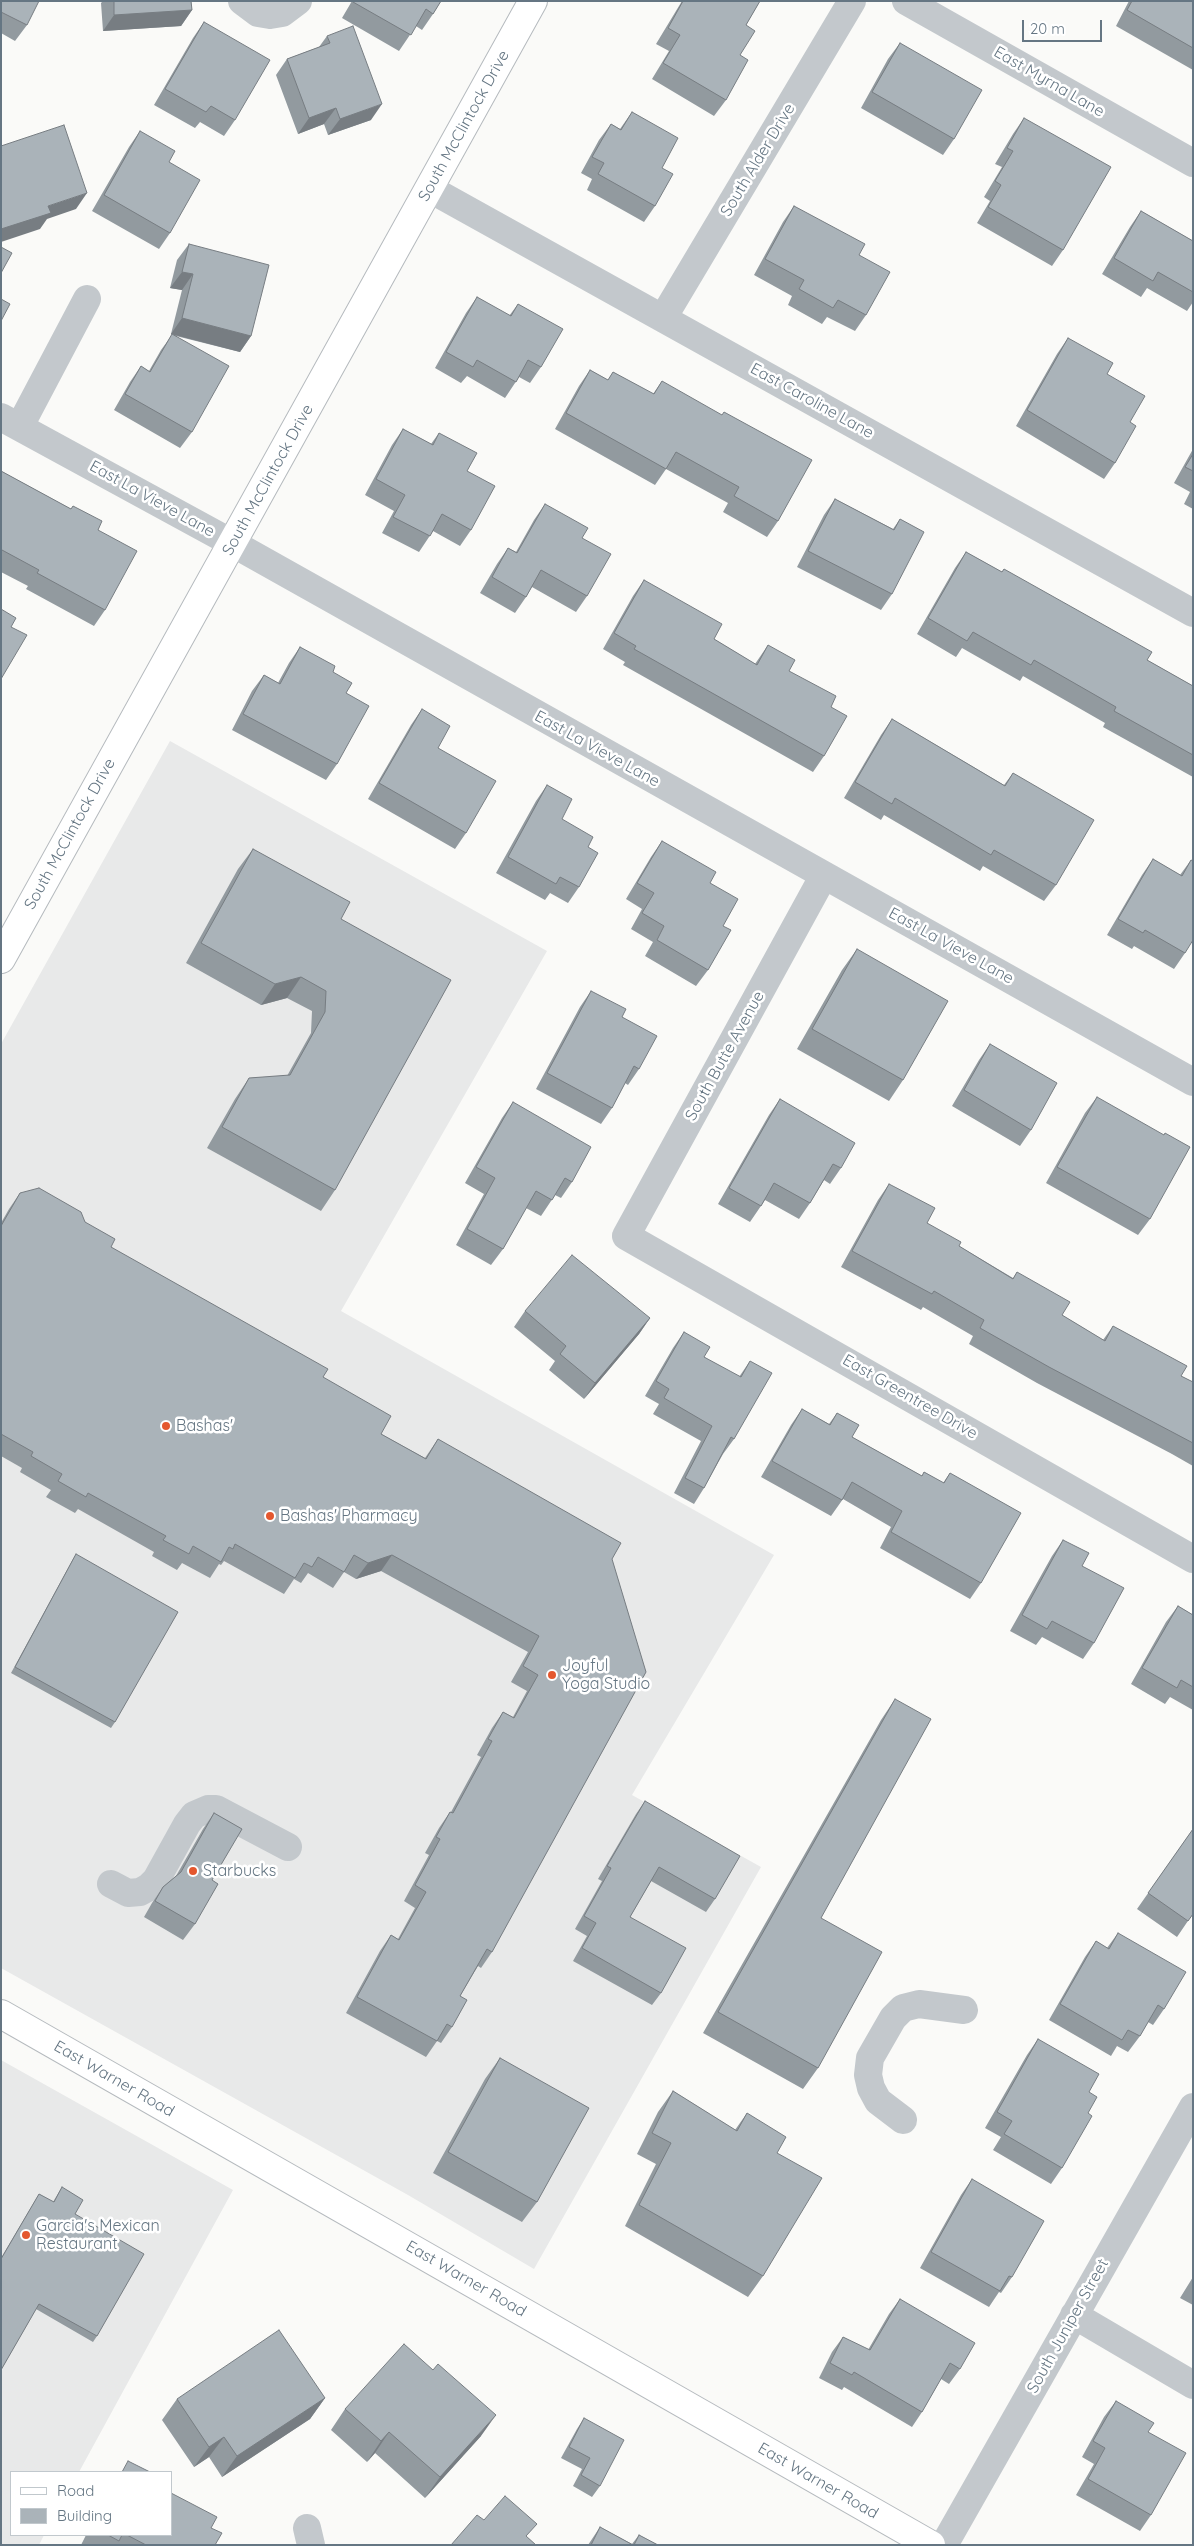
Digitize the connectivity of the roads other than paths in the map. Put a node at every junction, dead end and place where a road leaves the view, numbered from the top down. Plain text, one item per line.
1 (242, 1) edge
2 (298, 1) edge
3 (533, 1) edge
4 (852, 1) edge
5 (906, 1) edge
6 (1193, 164) edge
7 (430, 189) junction
8 (87, 299) dead end
9 (663, 318) junction
10 (11, 421) edge
11 (232, 543) junction
12 (1193, 613) edge
13 (824, 876) junction
14 (1, 959) edge
15 (1193, 1082) edge
16 (626, 1236) joint
17 (1193, 1559) edge
18 (288, 1847) dead end
19 (111, 1884) dead end
20 (964, 2010) dead end
21 (1, 2014) edge
22 (1193, 2107) edge
23 (904, 2120) dead end
24 (1074, 2315) junction
25 (1193, 2385) edge
26 (931, 2545) edge
27 (944, 2545) edge

1 - 2 street
3 - 7 main road, South McClintock Drive
4 - 9 street, South Alder Drive
5 - 6 street, East Myrna Lane
7 - 9 street, East Caroline Lane
7 - 11 main road, South McClintock Drive
8 - 10 street
9 - 12 street, East Caroline Lane
10 - 11 street, East La Vieve Lane
11 - 13 street, East La Vieve Lane
11 - 14 main road, South McClintock Drive
13 - 15 street, East La Vieve Lane
13 - 16 street, South Butte Avenue
16 - 17 street, East Greentree Drive
18 - 19 street
20 - 23 street
21 - 26 main road, East Warner Road
22 - 24 street, South Juniper Street
24 - 25 street
24 - 27 street, South Juniper Street

